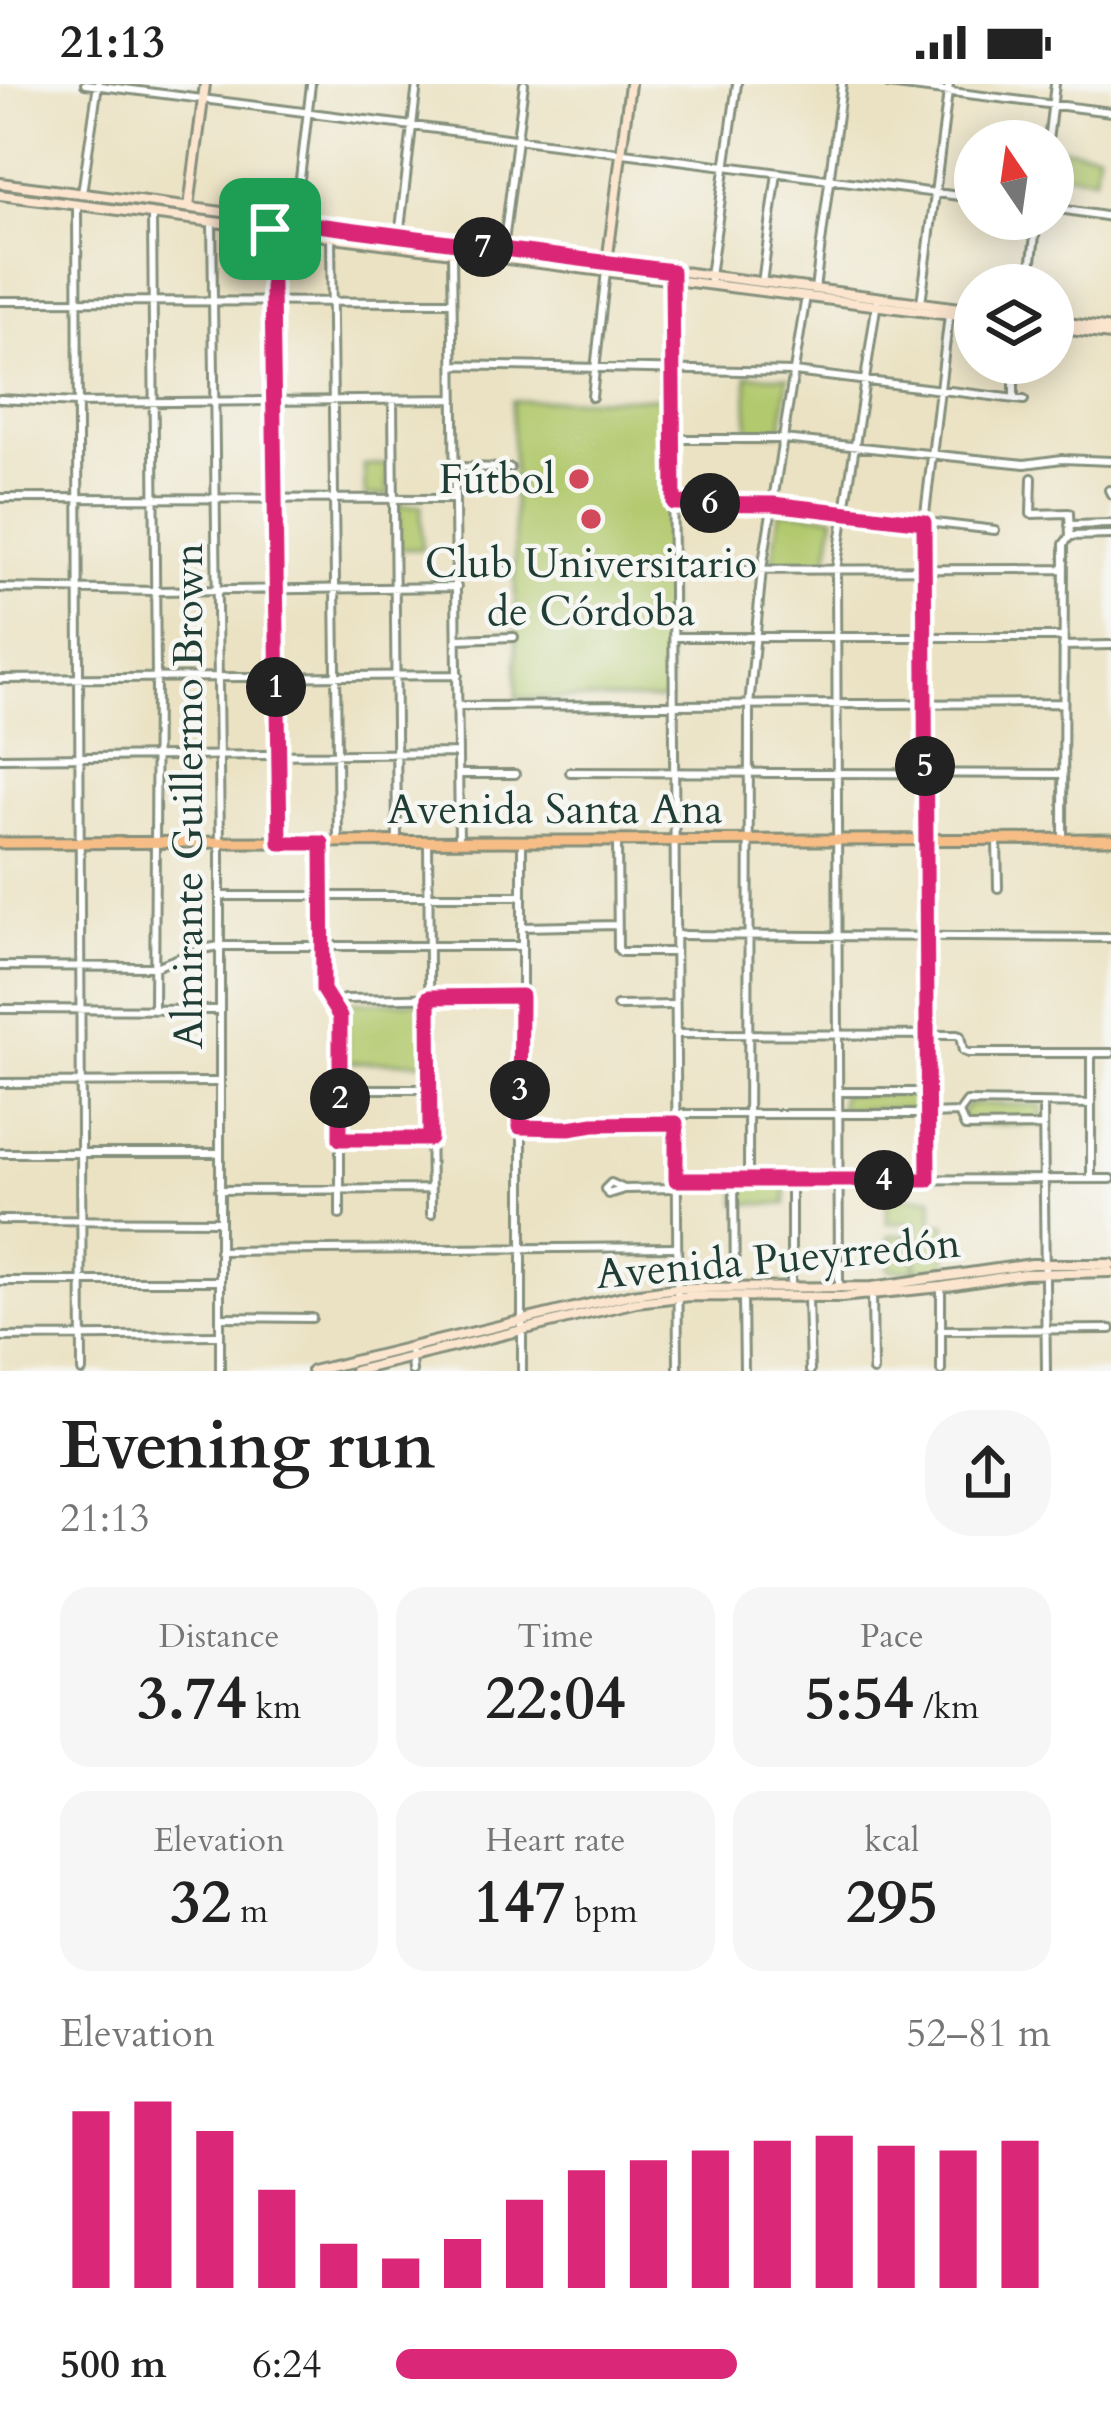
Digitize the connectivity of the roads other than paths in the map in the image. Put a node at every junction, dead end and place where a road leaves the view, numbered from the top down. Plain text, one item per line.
1 (86, 84) edge
2 (205, 84) edge
3 (311, 84) edge
4 (417, 84) edge
5 (524, 84) edge
6 (630, 84) edge
7 (737, 84) edge
8 (842, 84) edge
9 (888, 84) edge
10 (1055, 84) edge
11 (98, 85) edge
12 (949, 88) edge
13 (203, 99) junction
14 (1053, 104) junction
15 (308, 112) junction
16 (1111, 112) edge
17 (1051, 120) edge
18 (412, 126) junction
19 (517, 139) junction
20 (622, 152) junction
21 (725, 166) junction
22 (777, 173) junction
23 (829, 179) junction
24 (0, 183) edge
25 (83, 192) junction
26 (935, 193) junction
27 (0, 194) edge
28 (954, 195) edge
29 (76, 206) junction
30 (1074, 211) edge
31 (188, 213) junction
32 (152, 214) junction
33 (1111, 217) edge
34 (212, 220) junction
35 (295, 222) junction
36 (270, 224) junction
37 (331, 236) junction
38 (398, 241) junction
39 (453, 248) junction
40 (503, 250) junction
41 (607, 267) junction
42 (671, 275) junction
43 (711, 280) junction
44 (762, 283) junction
45 (815, 290) junction
46 (806, 296) junction
47 (153, 300) junction
48 (0, 301) edge
49 (76, 301) junction
50 (214, 301) junction
51 (272, 301) junction
52 (332, 301) junction
53 (453, 302) junction
54 (877, 302) junction
55 (921, 303) junction
56 (954, 310) edge
57 (949, 315) junction
58 (954, 315) edge
59 (1074, 327) edge
60 (1111, 332) edge
61 (454, 365) junction
62 (596, 367) junction
63 (673, 368) junction
64 (794, 372) junction
65 (866, 380) junction
66 (1017, 384) edge
67 (940, 389) junction
68 (592, 397) dead end
69 (0, 399) edge
70 (454, 399) junction
71 (393, 400) junction
72 (273, 401) junction
73 (333, 401) junction
74 (154, 402) junction
75 (215, 402) junction
76 (76, 403) junction
77 (673, 439) junction
78 (783, 439) junction
79 (855, 445) junction
80 (932, 455) junction
81 (1111, 460) edge
82 (455, 467) junction
83 (510, 468) dead end
84 (1031, 478) dead end
85 (0, 498) edge
86 (455, 499) junction
87 (76, 500) junction
88 (155, 500) junction
89 (216, 500) junction
90 (275, 500) junction
91 (333, 500) junction
92 (394, 500) junction
93 (674, 503) junction
94 (773, 504) junction
95 (844, 513) junction
96 (924, 522) junction
97 (1111, 524) edge
98 (1069, 525) junction
99 (994, 530) dead end
100 (1111, 535) edge
101 (1067, 540) junction
102 (1063, 568) junction
103 (762, 569) junction
104 (512, 570) dead end
105 (674, 570) junction
106 (836, 570) junction
107 (923, 570) junction
108 (457, 572) junction
109 (457, 587) junction
110 (0, 588) edge
111 (395, 589) junction
112 (216, 590) junction
113 (275, 590) junction
114 (334, 590) junction
115 (77, 591) junction
116 (155, 591) junction
117 (514, 637) dead end
118 (836, 637) junction
119 (924, 637) junction
120 (674, 638) junction
121 (755, 638) junction
122 (458, 639) junction
123 (1063, 641) junction
124 (1111, 645) edge
125 (458, 675) junction
126 (396, 676) junction
127 (78, 678) junction
128 (276, 678) junction
129 (335, 678) junction
130 (0, 679) edge
131 (156, 679) junction
132 (218, 679) junction
133 (1063, 704) junction
134 (458, 706) junction
135 (674, 706) junction
136 (749, 706) junction
137 (836, 706) junction
138 (924, 706) junction
139 (458, 753) junction
140 (397, 755) junction
141 (155, 756) junction
142 (337, 756) junction
143 (80, 757) junction
144 (219, 757) junction
145 (278, 757) junction
146 (0, 758) edge
147 (569, 772) dead end
148 (458, 774) junction
149 (514, 774) dead end
150 (748, 774) junction
151 (925, 774) junction
152 (1063, 774) junction
153 (675, 775) junction
154 (835, 775) junction
155 (1111, 839) edge
156 (926, 840) junction
157 (997, 840) junction
158 (1064, 840) junction
159 (836, 841) junction
160 (0, 842) edge
161 (428, 842) junction
162 (459, 842) junction
163 (522, 842) junction
164 (617, 842) junction
165 (674, 842) junction
166 (748, 842) junction
167 (280, 843) junction
168 (322, 843) junction
169 (338, 843) junction
170 (397, 843) junction
171 (80, 844) junction
172 (156, 844) junction
173 (220, 844) junction
174 (998, 889) dead end
175 (220, 896) junction
176 (322, 896) junction
177 (429, 896) junction
178 (522, 896) junction
179 (616, 925) junction
180 (522, 927) junction
181 (675, 935) junction
182 (748, 935) junction
183 (926, 937) junction
184 (839, 938) junction
185 (1111, 938) edge
186 (220, 946) junction
187 (323, 946) junction
188 (429, 946) junction
189 (521, 946) junction
190 (675, 952) junction
191 (0, 966) edge
192 (80, 967) junction
193 (154, 967) junction
194 (521, 996) junction
195 (429, 997) junction
196 (333, 1004) junction
197 (617, 1006) dead end
198 (675, 1006) junction
199 (0, 1009) edge
200 (81, 1009) junction
201 (154, 1010) junction
202 (220, 1010) junction
203 (675, 1034) junction
204 (747, 1035) junction
205 (838, 1035) junction
206 (927, 1035) junction
207 (1111, 1052) edge
208 (1091, 1053) junction
209 (81, 1082) junction
210 (219, 1082) junction
211 (0, 1083) edge
212 (340, 1089) junction
213 (430, 1089) junction
214 (838, 1092) junction
215 (928, 1092) junction
216 (1043, 1103) junction
217 (1091, 1104) junction
218 (747, 1113) junction
219 (959, 1113) junction
220 (838, 1114) junction
221 (928, 1114) junction
222 (676, 1118) junction
223 (1043, 1126) junction
224 (520, 1127) junction
225 (340, 1139) junction
226 (430, 1139) junction
227 (0, 1153) edge
228 (82, 1153) junction
229 (219, 1153) junction
230 (1091, 1178) junction
231 (1044, 1179) junction
232 (1111, 1179) edge
233 (734, 1180) junction
234 (748, 1180) junction
235 (790, 1180) junction
236 (928, 1180) junction
237 (837, 1181) junction
238 (676, 1184) junction
239 (624, 1189) dead end
240 (219, 1190) junction
241 (340, 1190) junction
242 (430, 1190) junction
243 (431, 1214) dead end
244 (340, 1215) dead end
245 (0, 1220) edge
246 (82, 1220) junction
247 (219, 1221) junction
248 (677, 1247) junction
249 (521, 1248) junction
250 (220, 1251) junction
251 (1044, 1268) junction
252 (1111, 1268) edge
253 (82, 1280) junction
254 (0, 1281) edge
255 (220, 1281) junction
256 (941, 1287) junction
257 (735, 1288) junction
258 (791, 1288) junction
259 (839, 1288) junction
260 (872, 1291) junction
261 (677, 1293) junction
262 (743, 1296) junction
263 (808, 1297) junction
264 (220, 1317) junction
265 (311, 1318) dead end
266 (522, 1324) junction
267 (1046, 1329) junction
268 (1111, 1329) edge
269 (940, 1330) junction
270 (220, 1335) junction
271 (0, 1336) edge
272 (82, 1336) junction
273 (411, 1351) junction
274 (82, 1371) edge
275 (220, 1371) edge
276 (313, 1371) edge
277 (355, 1371) edge
278 (412, 1371) edge
279 (522, 1371) edge
280 (678, 1371) edge
281 (744, 1371) edge
282 (810, 1371) edge
283 (873, 1371) edge
284 (941, 1371) edge
285 (1046, 1371) edge

1 - 11 street
2 - 13 main road
3 - 15 street
4 - 18 street
5 - 19 street
6 - 20 main road
7 - 21 street
8 - 23 street
9 - 12 street
10 - 14 street
11 - 13 street
11 - 25 street
12 - 14 street
12 - 26 street
13 - 15 street
13 - 31 main road
14 - 16 street
14 - 17 street
15 - 18 street
15 - 35 street
18 - 19 street
18 - 38 street
19 - 20 street
19 - 40 street
20 - 21 street
20 - 41 main road
21 - 22 street
21 - 43 street
22 - 23 street
22 - 44 street
23 - 26 street
23 - 45 street
24 - 25 main road
25 - 29 street
25 - 31 main road
26 - 28 street
26 - 55 street
27 - 29 main road
29 - 32 main road
29 - 49 street
30 - 33 street
31 - 32 main road
31 - 34 main road
31 - 36 main road
32 - 47 street
34 - 36 main road
34 - 50 street, Almirante Guillermo Brown
35 - 36 main road
35 - 38 main road
36 - 37 main road
36 - 51 street
37 - 38 main road
37 - 52 street
38 - 39 main road
39 - 40 main road
39 - 41 main road
39 - 53 street
40 - 41 main road
41 - 42 main road
41 - 62 street
42 - 43 main road
42 - 63 street
43 - 44 main road
43 - 46 main road
44 - 45 main road
45 - 54 main road
46 - 54 main road
46 - 64 street
47 - 49 street
47 - 50 street
47 - 74 street
48 - 49 street
49 - 76 street
50 - 51 street
50 - 75 street, Almirante Guillermo Brown
51 - 52 street
51 - 72 street
52 - 53 street
52 - 73 street
53 - 61 street
54 - 55 main road
54 - 57 main road
54 - 65 street
55 - 56 main road
57 - 58 main road
57 - 67 street
59 - 60 main road
61 - 62 street
61 - 70 street
62 - 63 street
62 - 68 street
63 - 64 street
63 - 77 street
64 - 65 street
64 - 78 street
65 - 67 street
65 - 79 street
66 - 67 street
67 - 80 street
69 - 76 street
70 - 71 street
70 - 82 street
71 - 73 street
71 - 92 street
72 - 73 street
72 - 75 street
72 - 90 street
73 - 91 street
74 - 75 street
74 - 76 street
74 - 88 street
75 - 89 street, Almirante Guillermo Brown
76 - 87 street
77 - 78 street
77 - 93 street
78 - 79 street
78 - 94 street
79 - 80 street
79 - 95 street
80 - 81 street
80 - 96 street
82 - 83 street
82 - 86 street
84 - 98 street
85 - 87 street
86 - 92 street
86 - 108 street
87 - 88 street
87 - 115 street
88 - 89 street
88 - 116 street
89 - 90 street
89 - 112 street, Almirante Guillermo Brown
90 - 91 street
90 - 113 street
91 - 92 street
91 - 114 street
92 - 111 street
93 - 94 street
93 - 105 street
94 - 95 street
94 - 103 street
95 - 96 street
95 - 106 street
96 - 99 street
96 - 107 street
97 - 98 street
98 - 101 street
100 - 101 street
101 - 102 street
102 - 107 street
102 - 123 street
103 - 105 street
103 - 106 street
103 - 121 street
104 - 108 street
105 - 120 street
106 - 107 street
106 - 118 street
107 - 119 street
108 - 109 street
109 - 111 street
109 - 122 street
110 - 115 street
111 - 114 street
111 - 126 street
112 - 113 street
112 - 116 street
112 - 132 street, Almirante Guillermo Brown
113 - 114 street
113 - 128 street
114 - 129 street
115 - 116 street
115 - 127 street
116 - 131 street
117 - 122 street
118 - 119 street
118 - 121 street
118 - 137 street
119 - 123 street
119 - 138 street
120 - 121 street
120 - 135 street
121 - 136 street
122 - 125 street
123 - 124 street
123 - 133 street
125 - 126 street
125 - 134 street
126 - 129 street
126 - 140 street
127 - 130 street
127 - 131 street
127 - 143 street
128 - 129 street
128 - 132 street
128 - 145 street
129 - 142 street
131 - 132 street
131 - 141 street
132 - 144 street, Almirante Guillermo Brown
133 - 138 street
133 - 152 street
134 - 135 street
134 - 139 street
135 - 136 street
135 - 153 street
136 - 137 street
136 - 150 street
137 - 138 street
137 - 154 street
138 - 151 street
139 - 140 street
139 - 148 street
140 - 142 street
140 - 170 street
141 - 143 street
141 - 144 street
141 - 172 street
142 - 145 street
142 - 169 street
143 - 146 street
143 - 171 street
144 - 145 street
144 - 173 street, Almirante Guillermo Brown
145 - 167 street
147 - 153 street
148 - 149 street
148 - 162 street
150 - 153 street
150 - 154 street
150 - 166 street
151 - 152 street
151 - 154 street
151 - 156 street
152 - 158 street
153 - 165 street
154 - 159 street
155 - 158 main road, Avenida Santa Ana
156 - 157 main road, Avenida Santa Ana
156 - 159 main road, Avenida Santa Ana
156 - 183 street
157 - 158 main road, Avenida Santa Ana
157 - 174 street
159 - 166 main road, Avenida Santa Ana
159 - 184 street
160 - 171 main road, Avenida Santa Ana
161 - 162 main road, Avenida Santa Ana
161 - 170 main road, Avenida Santa Ana
161 - 177 street
162 - 163 main road, Avenida Santa Ana
163 - 164 main road, Avenida Santa Ana
163 - 178 street
164 - 165 main road, Avenida Santa Ana
164 - 179 street
165 - 166 main road, Avenida Santa Ana
165 - 181 street
166 - 182 street
167 - 168 main road, Avenida Santa Ana
167 - 173 main road, Avenida Santa Ana
168 - 169 main road, Avenida Santa Ana
168 - 176 street
169 - 170 main road, Avenida Santa Ana
171 - 172 main road, Avenida Santa Ana
171 - 192 street
172 - 173 main road, Avenida Santa Ana
172 - 193 street
173 - 175 street, Almirante Guillermo Brown
175 - 176 street
175 - 186 street, Almirante Guillermo Brown
176 - 177 street
176 - 187 street
177 - 178 street
177 - 188 street
178 - 180 street
179 - 180 street
179 - 190 street
180 - 189 street
181 - 182 street
181 - 190 street
182 - 184 street
182 - 204 street
183 - 184 street
183 - 185 street
183 - 206 street
184 - 205 street
186 - 187 street
186 - 193 street
186 - 202 street, Almirante Guillermo Brown
187 - 188 street
187 - 196 street
188 - 189 street
188 - 195 street
189 - 194 street
190 - 198 street
191 - 192 street
192 - 193 street
192 - 200 street
193 - 201 street
194 - 195 street
194 - 224 street
195 - 196 street
195 - 213 street
196 - 212 street
197 - 198 street
198 - 203 street
199 - 200 street
200 - 201 street
200 - 209 street
201 - 202 street
202 - 210 street, Almirante Guillermo Brown
203 - 204 street
203 - 222 street
204 - 205 street
204 - 218 street
205 - 206 street
205 - 214 street
206 - 208 street
206 - 215 street
207 - 208 street
208 - 217 street
209 - 210 street
209 - 211 street
209 - 228 street
210 - 229 street, Almirante Guillermo Brown
212 - 213 street
212 - 225 street
213 - 226 street
214 - 215 street
214 - 220 street
215 - 221 street
216 - 217 street
216 - 219 street
216 - 223 street
217 - 230 street
218 - 220 street
218 - 222 street
218 - 234 street
219 - 221 street
219 - 223 street
220 - 221 street
220 - 237 street
221 - 236 street
222 - 224 street
222 - 238 street
223 - 231 street
224 - 249 street
225 - 226 street
225 - 241 street
226 - 242 street
227 - 228 street
228 - 229 street
228 - 246 street
229 - 240 street, Almirante Guillermo Brown
230 - 231 street
230 - 232 street
231 - 236 street
231 - 251 street
233 - 234 street
233 - 238 street
233 - 257 street
234 - 235 street
235 - 237 street
235 - 258 street
236 - 237 street
237 - 259 street
238 - 239 street
238 - 248 street
240 - 241 street
240 - 247 street, Almirante Guillermo Brown
241 - 242 street
241 - 244 street
242 - 243 street
245 - 246 street
246 - 247 street
246 - 253 street
247 - 250 street, Almirante Guillermo Brown
248 - 249 street
248 - 261 street
249 - 250 street
249 - 266 street
250 - 255 street, Almirante Guillermo Brown
251 - 252 main road, Avenida Pueyrredón
251 - 256 main road, Avenida Pueyrredón
251 - 260 main road, Avenida Pueyrredón
251 - 267 street
253 - 254 street
253 - 255 street
253 - 272 street
255 - 264 street, Almirante Guillermo Brown
256 - 260 main road, Avenida Pueyrredón
256 - 269 street
257 - 258 main road, Avenida Pueyrredón
257 - 261 main road, Avenida Pueyrredón
258 - 259 main road, Avenida Pueyrredón
259 - 260 main road, Avenida Pueyrredón
260 - 263 main road, Avenida Pueyrredón
260 - 283 street
261 - 262 main road, Avenida Pueyrredón
261 - 266 main road, Avenida Pueyrredón
261 - 280 street
262 - 263 main road, Avenida Pueyrredón
262 - 281 street
263 - 282 street
264 - 265 street
264 - 270 street, Almirante Guillermo Brown
266 - 273 main road, Avenida Pueyrredón
266 - 279 street
267 - 268 street
267 - 269 street
267 - 285 street
269 - 284 street
270 - 272 street
270 - 275 street, Almirante Guillermo Brown
271 - 272 street
272 - 274 street
273 - 276 main road, Avenida Pueyrredón
273 - 277 main road, Avenida Pueyrredón
273 - 278 street

